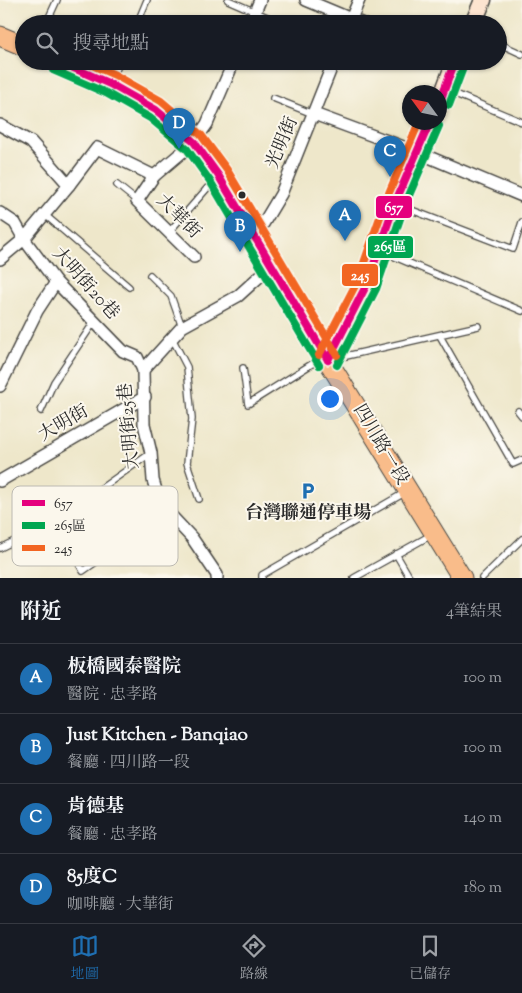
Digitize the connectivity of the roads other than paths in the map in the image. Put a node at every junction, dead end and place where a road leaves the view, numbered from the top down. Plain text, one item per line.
1 (57, 0) edge
2 (147, 0) edge
3 (228, 0) edge
4 (260, 0) edge
5 (306, 0) edge
6 (359, 0) edge
7 (483, 0) edge
8 (255, 12) junction
9 (50, 15) edge
10 (141, 15) edge
11 (254, 15) edge
12 (262, 15) edge
13 (337, 15) edge
14 (353, 15) edge
15 (477, 15) edge
16 (0, 36) edge
17 (15, 42) edge
18 (507, 47) edge
19 (522, 54) edge
20 (78, 70) edge
21 (116, 70) edge
22 (230, 70) edge
23 (331, 70) edge
24 (452, 70) edge
25 (110, 84) junction
26 (446, 85) edge
27 (447, 97) edge
28 (273, 98) dead end
29 (314, 114) junction
30 (522, 122) edge
31 (0, 125) edge
32 (427, 130) edge
33 (194, 142) junction
34 (417, 152) junction
35 (218, 175) junction
36 (154, 176) junction
37 (69, 185) junction
38 (117, 185) dead end
39 (522, 196) edge
40 (137, 201) junction
41 (395, 204) junction
42 (0, 213) edge
43 (44, 214) junction
44 (522, 222) edge
45 (169, 232) junction
46 (254, 234) junction
47 (24, 238) junction
48 (379, 250) junction
49 (194, 257) dead end
50 (0, 259) edge
51 (271, 266) junction
52 (150, 275) dead end
53 (56, 282) junction
54 (129, 287) dead end
55 (522, 311) edge
56 (94, 322) junction
57 (478, 326) dead end
58 (182, 327) junction
59 (440, 336) junction
60 (172, 338) junction
61 (327, 358) junction
62 (243, 368) dead end
63 (143, 370) junction
64 (0, 386) edge
65 (145, 397) junction
66 (41, 411) dead end
67 (151, 453) junction
68 (522, 460) edge
69 (0, 481) edge
70 (105, 486) edge
71 (154, 486) edge
72 (407, 491) junction
73 (198, 499) dead end
74 (178, 523) edge
75 (435, 533) junction
76 (522, 539) edge
77 (12, 542) edge
78 (0, 548) edge
79 (396, 554) junction
80 (80, 566) edge
81 (90, 566) edge
82 (217, 578) edge
83 (262, 578) edge
84 (354, 578) edge
85 (410, 578) edge
86 (462, 578) edge
87 (482, 578) edge

1 - 9 lane
2 - 10 lane
3 - 8 lane
4 - 8 street
5 - 13 street
6 - 14 street
7 - 15 street
8 - 11 street
8 - 12 lane
16 - 17 main road
18 - 19 lane
20 - 25 main road, 四川路一段
21 - 25 lane
22 - 33 street, 大華街
23 - 29 street, 光明街
24 - 26 street
25 - 33 main road, 四川路一段
27 - 30 lane
28 - 29 lane
29 - 34 street
29 - 46 street, 光明街
31 - 37 street
32 - 34 street
33 - 35 main road, 四川路一段
33 - 36 street, 大華街
34 - 39 street
34 - 41 street
35 - 45 lane
35 - 46 main road, 四川路一段
36 - 37 street, 大華街
36 - 40 street, 大華街
37 - 43 street, 大華街
38 - 40 lane
40 - 45 street, 大華街
41 - 44 lane
41 - 48 street
42 - 47 street, 大明街20巷
43 - 47 street, 大華街
43 - 54 lane
45 - 49 street, 大華街
46 - 51 main road, 四川路一段
47 - 50 street
47 - 53 street, 大明街20巷
48 - 55 lane
48 - 61 street
51 - 58 street
51 - 61 main road, 四川路一段
52 - 58 lane
53 - 56 street, 大明街20巷
53 - 64 street
56 - 63 street, 大明街20巷
56 - 66 lane
57 - 59 lane
58 - 60 street
59 - 61 lane
59 - 68 lane
60 - 63 street
60 - 73 lane
61 - 62 lane
61 - 72 main road, 四川路一段
63 - 65 street, 大明街25巷
65 - 67 street, 大明街25巷
65 - 69 street, 大明街
67 - 70 lane
67 - 71 street, 大明街25巷
72 - 75 main road, 四川路一段
72 - 83 lane
74 - 82 street, 大明街25巷
75 - 79 lane
75 - 86 main road, 四川路一段
76 - 87 lane
77 - 78 lane
79 - 84 lane
79 - 85 lane
80 - 81 lane

